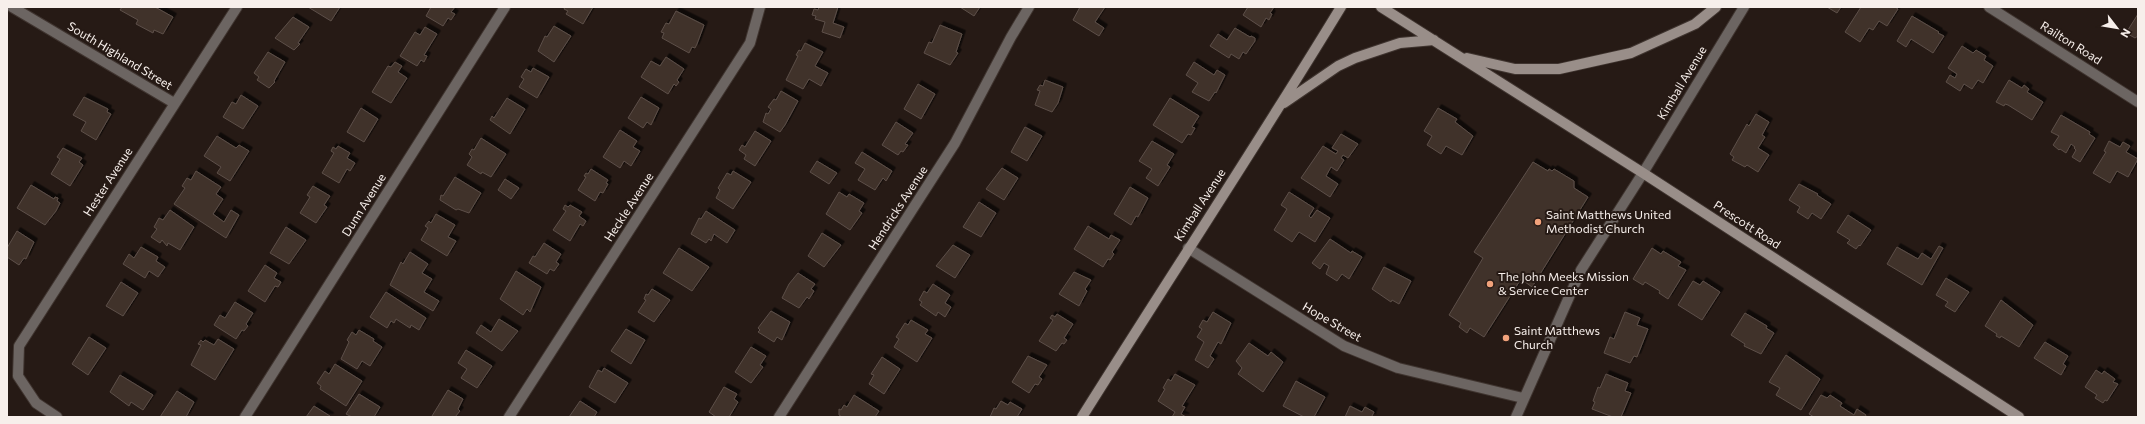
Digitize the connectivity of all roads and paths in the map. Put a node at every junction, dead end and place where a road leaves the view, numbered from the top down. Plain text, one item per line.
1 (12, 7) edge
2 (237, 7) edge
3 (505, 7) edge
4 (760, 7) edge
5 (1029, 7) edge
6 (1341, 7) edge
7 (1381, 7) edge
8 (1716, 7) edge
9 (1744, 7) edge
10 (1989, 7) edge
11 (1434, 40) junction
12 (1460, 57) junction
13 (2138, 102) edge
14 (174, 103) junction
15 (1281, 105) junction
16 (1643, 173) junction
17 (1188, 248) junction
18 (1524, 398) junction
19 (57, 417) edge
20 (245, 417) edge
21 (509, 417) edge
22 (779, 417) edge
23 (1082, 417) edge
24 (1516, 417) edge
25 (2020, 417) edge

1 - 14 street, South Highland Street
2 - 14 street, Hester Avenue
3 - 20 street, Dunn Avenue
4 - 21 street, Heckle Avenue
5 - 22 street, Hendricks Avenue
6 - 15 main road, Kimball Avenue
7 - 11 main road, Prescott Road
8 - 12 main road
9 - 16 street, Kimball Avenue
10 - 13 street, Railton Road
11 - 12 main road, Prescott Road
11 - 15 main road
12 - 16 main road, Prescott Road
14 - 19 street, Hester Avenue
15 - 17 main road, Kimball Avenue
16 - 18 street, Kimball Avenue
16 - 25 main road, Prescott Road
17 - 18 street, Hope Street
17 - 23 main road, Kimball Avenue
18 - 24 street, Kimball Avenue

